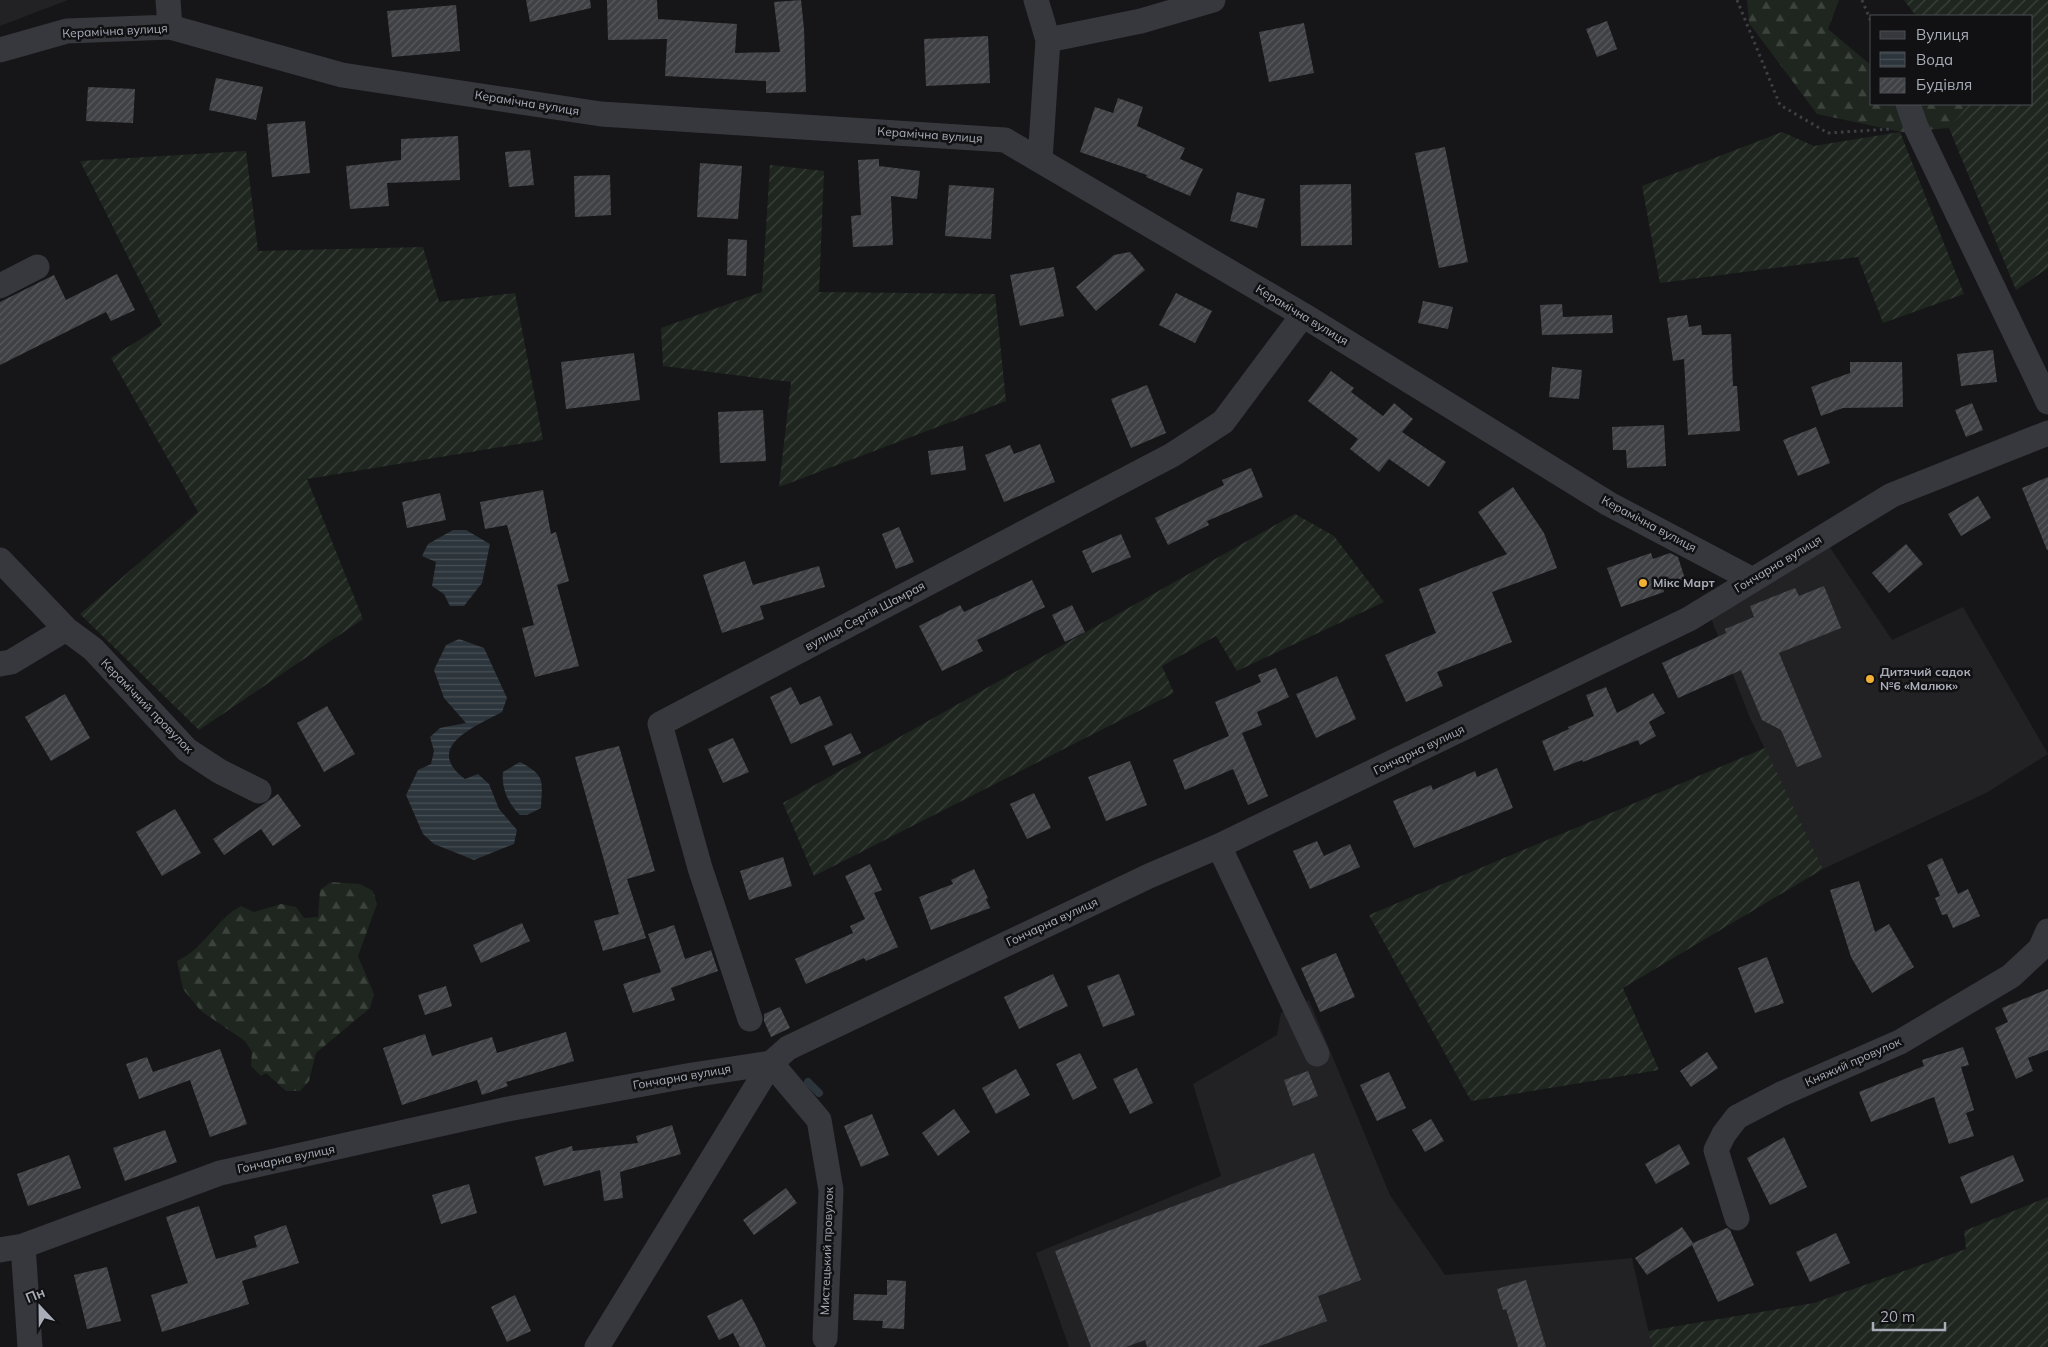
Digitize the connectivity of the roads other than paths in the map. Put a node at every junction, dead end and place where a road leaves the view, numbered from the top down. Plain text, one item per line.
1 (168, 0) edge
2 (1036, 0) edge
3 (1213, 0) edge
4 (170, 27) junction
5 (1048, 40) junction
6 (1, 47) edge
7 (1908, 105) edge
8 (1040, 160) junction
9 (37, 267) dead end
10 (0, 286) edge
11 (1303, 315) junction
12 (2048, 402) edge
13 (2048, 434) edge
14 (0, 560) edge
15 (1753, 580) junction
16 (66, 629) junction
17 (0, 664) edge
18 (259, 791) dead end
19 (1219, 846) junction
20 (2045, 949) edge
21 (750, 1019) dead end
22 (1318, 1054) dead end
23 (771, 1063) junction
24 (1737, 1218) dead end
25 (12, 1248) edge
26 (824, 1338) dead end
27 (30, 1347) edge
28 (597, 1347) edge

1 - 4 street
2 - 5 street
3 - 5 street
4 - 6 street, Керамічна вулиця
4 - 8 street, Керамічна вулиця
5 - 8 street
7 - 12 street
8 - 11 street, Керамічна вулиця
9 - 10 street
11 - 15 street, Керамічна вулиця
11 - 21 street, вулиця Сергія Шамрая
13 - 15 street, Гончарна вулиця
14 - 16 street, Керамічний провулок
15 - 19 street, Гончарна вулиця
16 - 17 street
16 - 18 street, Керамічний провулок
19 - 22 street
19 - 23 street, Гончарна вулиця
20 - 24 street, Княжий провулок
23 - 25 street, Гончарна вулиця
23 - 26 street, Мистецький провулок
23 - 28 street
25 - 27 street

